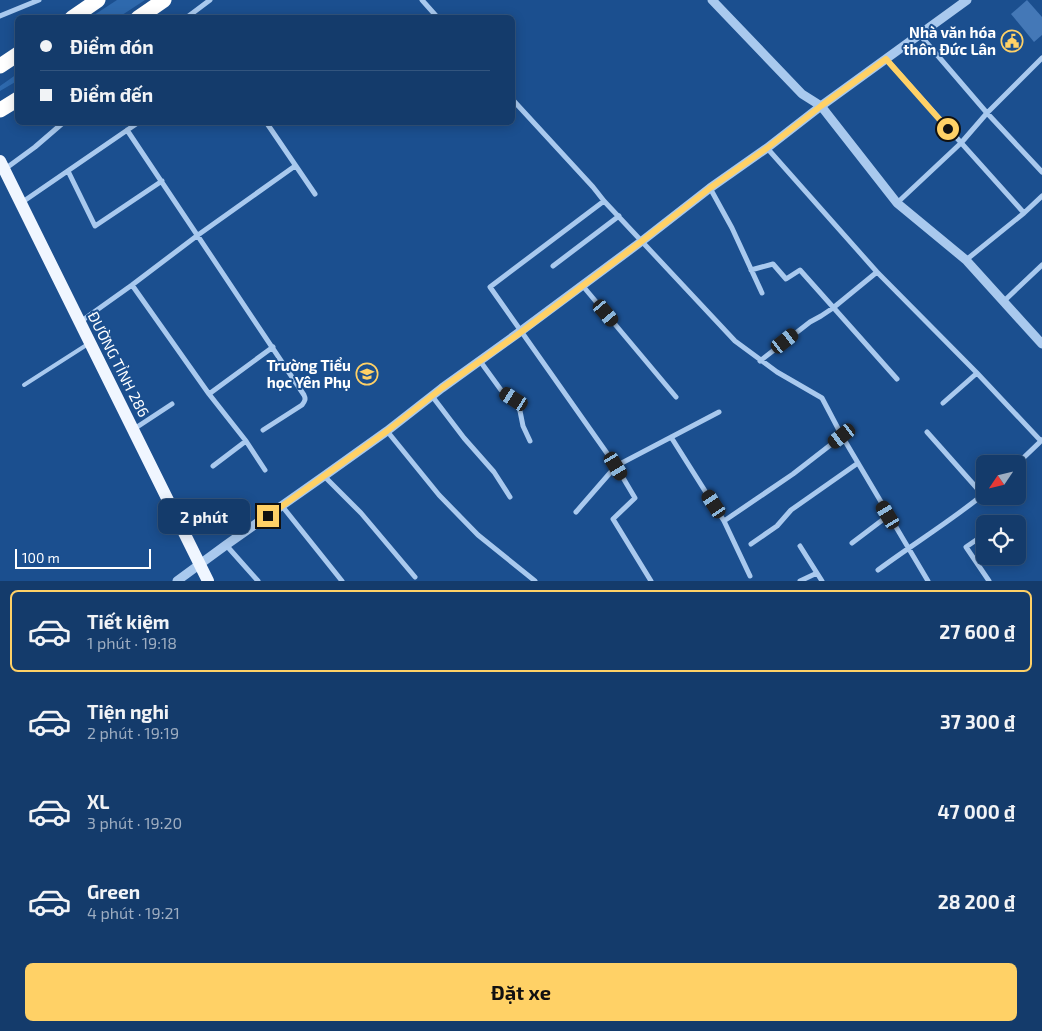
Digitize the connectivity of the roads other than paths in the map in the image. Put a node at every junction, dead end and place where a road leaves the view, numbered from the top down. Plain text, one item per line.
1 (39, 0) edge
2 (98, 0) edge
3 (164, 0) edge
4 (210, 0) edge
5 (422, 0) edge
6 (712, 0) edge
7 (967, 0) edge
8 (76, 15) edge
9 (142, 15) edge
10 (190, 15) edge
11 (435, 15) edge
12 (0, 16) edge
13 (920, 35) junction
14 (15, 56) edge
15 (1042, 58) edge
16 (886, 59) junction
17 (0, 66) edge
18 (15, 100) edge
19 (515, 102) edge
20 (821, 106) junction
21 (2, 109) edge
22 (987, 113) junction
23 (61, 125) edge
24 (134, 125) edge
25 (268, 125) edge
26 (127, 130) junction
27 (961, 143) junction
28 (767, 148) junction
29 (2, 165) edge
30 (296, 166) junction
31 (68, 170) junction
32 (1042, 172) edge
33 (162, 181) junction
34 (710, 188) junction
35 (314, 194) dead end
36 (1042, 196) edge
37 (604, 201) junction
38 (21, 203) junction
39 (897, 203) junction
40 (1024, 213) junction
41 (619, 216) junction
42 (198, 235) junction
43 (642, 241) junction
44 (966, 260) junction
45 (1042, 265) edge
46 (553, 266) dead end
47 (751, 270) junction
48 (877, 272) junction
49 (132, 285) junction
50 (582, 285) junction
51 (762, 293) dead end
52 (1003, 302) junction
53 (833, 308) junction
54 (80, 322) junction
55 (521, 332) junction
56 (90, 343) junction
57 (1042, 344) edge
58 (272, 347) junction
59 (480, 361) junction
60 (760, 361) junction
61 (977, 373) junction
62 (897, 378) dead end
63 (24, 385) dead end
64 (209, 394) junction
65 (432, 396) junction
66 (676, 397) dead end
67 (943, 403) dead end
68 (172, 404) dead end
69 (719, 412) dead end
70 (133, 429) junction
71 (264, 430) dead end
72 (387, 431) junction
73 (927, 432) dead end
74 (842, 436) junction
75 (670, 437) junction
76 (1042, 440) edge
77 (530, 441) dead end
78 (246, 442) junction
79 (1026, 455) edge
80 (858, 463) junction
81 (213, 466) dead end
82 (616, 466) junction
83 (265, 470) dead end
84 (324, 476) junction
85 (976, 485) edge
86 (510, 497) dead end
87 (976, 500) edge
88 (282, 506) junction
89 (576, 512) dead end
90 (888, 515) junction
91 (724, 521) junction
92 (976, 540) edge
93 (852, 543) dead end
94 (751, 544) dead end
95 (226, 545) junction
96 (800, 546) dead end
97 (908, 548) junction
98 (976, 562) edge
99 (200, 564) junction
100 (978, 565) edge
101 (878, 570) dead end
102 (816, 573) junction
103 (750, 576) dead end
104 (415, 577) dead end
105 (177, 581) edge
106 (208, 581) edge
107 (258, 581) edge
108 (342, 581) edge
109 (535, 581) edge
110 (650, 581) edge
111 (800, 581) edge
112 (822, 581) edge
113 (927, 581) edge
114 (989, 581) edge

1 - 12 street
2 - 8 highway
3 - 9 highway
4 - 10 street
5 - 11 street
6 - 20 street
7 - 13 street
13 - 16 street
13 - 22 street
14 - 17 highway
15 - 22 street
16 - 20 street
16 - 27 street
18 - 21 highway
19 - 37 street
20 - 28 street
20 - 39 street
22 - 27 street
22 - 32 street
23 - 29 street
24 - 26 street
25 - 30 street
26 - 31 street
26 - 33 street
27 - 39 street
27 - 40 street
28 - 34 street
28 - 48 street
29 - 38 main road, ĐƯỜNG TỈNH 286
30 - 35 street
30 - 42 street
31 - 33 street
31 - 38 street
33 - 42 street
34 - 43 street
34 - 47 street
36 - 40 street
37 - 41 street
37 - 55 street
38 - 54 main road, ĐƯỜNG TỈNH 286
39 - 44 street
40 - 44 street
41 - 43 street
41 - 46 street
42 - 49 street
42 - 58 street
43 - 50 street
43 - 60 street
44 - 52 street
45 - 52 street
47 - 51 street
47 - 53 street
48 - 53 street
48 - 61 street
49 - 54 street
49 - 64 street
50 - 55 street
50 - 66 street
52 - 57 street
53 - 60 street
53 - 62 street
54 - 56 main road, ĐƯỜNG TỈNH 286
55 - 59 street
55 - 82 street
56 - 63 lane
56 - 70 main road, ĐƯỜNG TỈNH 286
58 - 64 street
58 - 71 street
59 - 65 street
59 - 77 street
60 - 74 street
61 - 67 street
61 - 76 street
64 - 78 street
65 - 72 street
65 - 86 street
68 - 70 street
69 - 75 street
70 - 99 main road, ĐƯỜNG TỈNH 286
72 - 84 street
72 - 109 street
73 - 85 street
74 - 80 street
74 - 91 street
75 - 82 street
75 - 91 street
76 - 79 street
78 - 81 street
78 - 83 street
80 - 90 street
80 - 94 street
82 - 89 street
82 - 110 street
84 - 88 street
84 - 104 street
87 - 97 street
88 - 95 street
88 - 108 street
90 - 93 street
90 - 97 street
91 - 103 street
92 - 98 street
95 - 99 street
95 - 107 street
96 - 102 street
97 - 101 street
97 - 113 street
99 - 105 street
99 - 106 main road, ĐƯỜNG TỈNH 286
100 - 114 street
102 - 111 street
102 - 112 street

